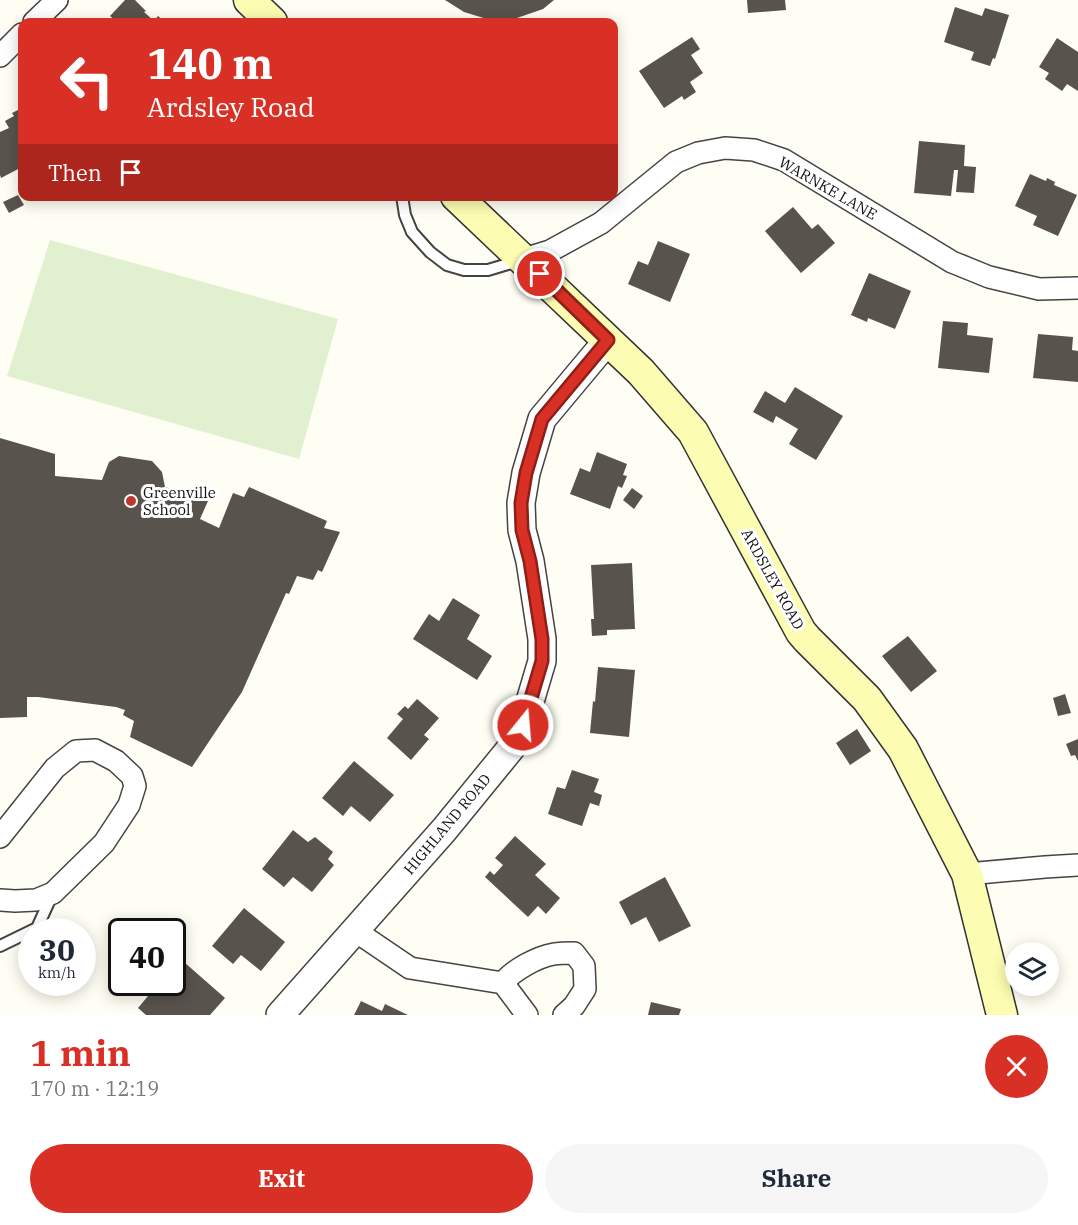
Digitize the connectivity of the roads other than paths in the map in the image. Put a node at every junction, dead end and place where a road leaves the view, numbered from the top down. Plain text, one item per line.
1 (57, 0) edge
2 (249, 0) edge
3 (38, 18) edge
4 (268, 18) edge
5 (18, 38) edge
6 (0, 56) edge
7 (403, 201) edge
8 (461, 201) edge
9 (524, 259) junction
10 (1078, 288) edge
11 (608, 340) junction
12 (0, 837) edge
13 (1078, 865) edge
14 (967, 874) junction
15 (53, 893) junction
16 (0, 900) edge
17 (354, 930) junction
18 (0, 946) edge
19 (503, 983) junction
20 (280, 1015) edge
21 (527, 1015) edge
22 (564, 1015) edge
23 (1002, 1015) edge

1 - 3 street
2 - 4 main road
5 - 6 street
7 - 9 lane
8 - 9 main road, ARDSLEY ROAD
9 - 10 street, WARNKE LANE
9 - 11 main road, ARDSLEY ROAD
11 - 14 main road, ARDSLEY ROAD
11 - 17 street, HIGHLAND ROAD
12 - 15 street
13 - 14 street
14 - 23 main road, ARDSLEY ROAD
15 - 16 street
15 - 18 lane
17 - 19 street
17 - 20 street, HIGHLAND ROAD
19 - 21 street
19 - 22 street

